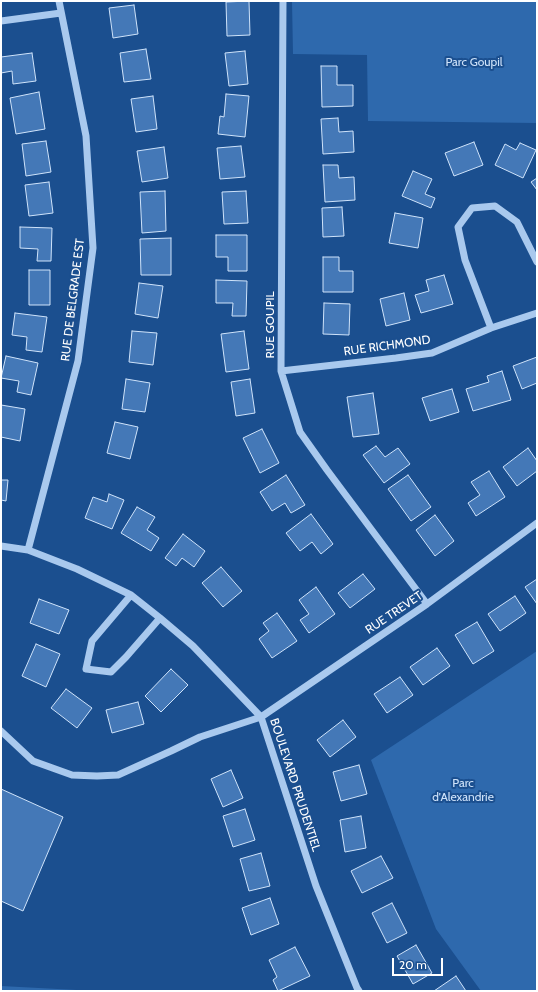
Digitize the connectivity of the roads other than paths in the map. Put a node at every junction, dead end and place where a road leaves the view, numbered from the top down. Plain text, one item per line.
1 (59, 1) edge
2 (283, 1) edge
3 (61, 13) junction
4 (1, 21) edge
5 (537, 262) edge
6 (537, 313) edge
7 (491, 328) junction
8 (281, 371) junction
9 (537, 524) edge
10 (1, 546) edge
11 (28, 550) junction
12 (130, 595) junction
13 (427, 604) junction
14 (160, 618) junction
15 (260, 717) junction
16 (1, 731) edge
17 (356, 990) edge

1 - 3 street, RUE DE BELGRADE EST
2 - 8 street, RUE GOUPIL
3 - 4 street
3 - 11 street, RUE DE BELGRADE EST
5 - 7 street
6 - 7 street, RUE RICHMOND
7 - 8 street, RUE RICHMOND
8 - 13 street, RUE GOUPIL
9 - 13 street, RUE TREVET
10 - 11 street, BOULEVARD PRUDENTIEL
11 - 12 street, BOULEVARD PRUDENTIEL
12 - 14 street, BOULEVARD PRUDENTIEL
12 - 14 street
13 - 15 street, RUE TREVET
14 - 15 street, BOULEVARD PRUDENTIEL
15 - 16 street, RUE TREVET
15 - 17 street, BOULEVARD PRUDENTIEL

